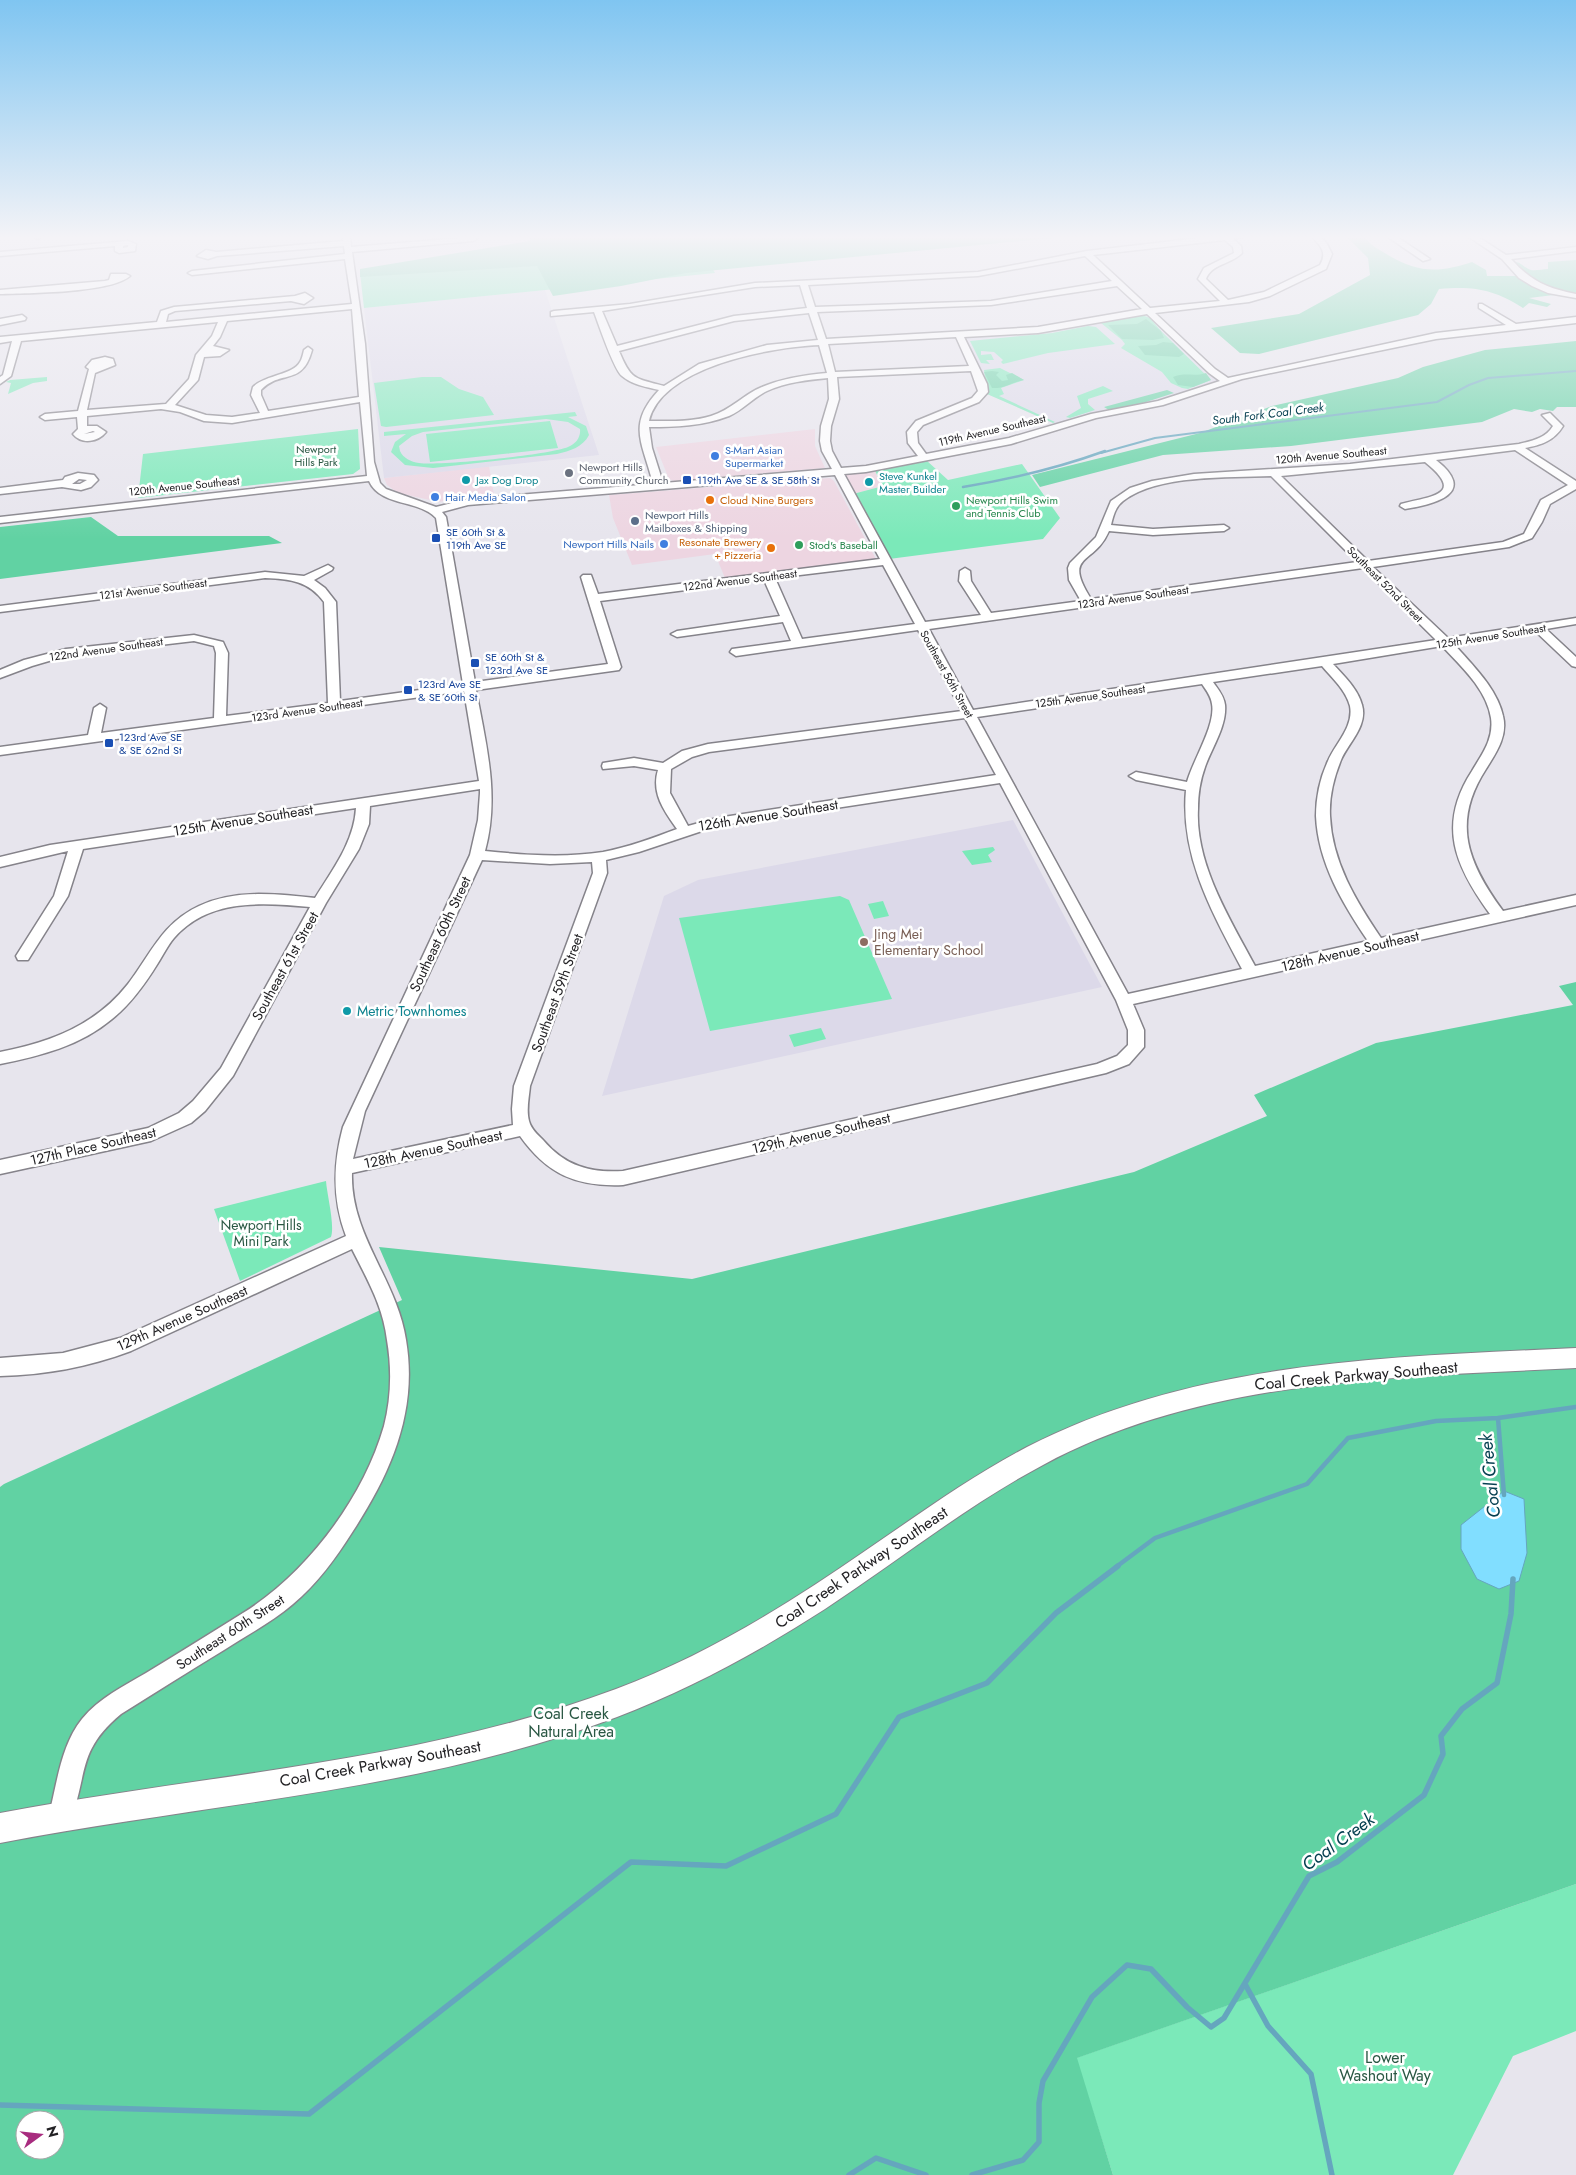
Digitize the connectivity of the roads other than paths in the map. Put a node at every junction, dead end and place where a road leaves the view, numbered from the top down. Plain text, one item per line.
1 (33, 336) edge
2 (216, 336) edge
3 (358, 336) edge
4 (607, 336) edge
5 (665, 336) edge
6 (819, 336) edge
7 (929, 336) edge
8 (960, 336) edge
9 (1175, 336) edge
10 (1434, 336) edge
11 (17, 338) junction
12 (0, 340) edge
13 (821, 342) junction
14 (316, 345) dead end
15 (206, 347) junction
16 (612, 349) junction
17 (200, 355) junction
18 (974, 368) junction
19 (94, 369) dead end
20 (832, 375) junction
21 (1225, 380) junction
22 (1, 381) edge
23 (665, 389) junction
24 (364, 399) junction
25 (169, 406) junction
26 (83, 413) junction
27 (198, 415) junction
28 (1547, 415) dead end
29 (266, 416) junction
30 (45, 417) dead end
31 (212, 419) junction
32 (643, 424) junction
33 (83, 430) dead end
34 (1515, 446) junction
35 (924, 458) junction
36 (1428, 459) junction
37 (838, 473) junction
38 (1274, 473) junction
39 (372, 478) junction
40 (66, 483) dead end
41 (1575, 485) edge
42 (659, 487) junction
43 (0, 490) edge
44 (1405, 506) dead end
45 (435, 511) junction
46 (0, 520) edge
47 (1106, 528) junction
48 (1224, 528) dead end
49 (886, 562) junction
50 (1365, 565) junction
51 (328, 568) dead end
52 (965, 571) dead end
53 (768, 576) junction
54 (587, 577) dead end
55 (306, 580) junction
56 (594, 598) junction
57 (1088, 603) junction
58 (0, 608) edge
59 (988, 617) junction
60 (787, 618) junction
61 (1576, 621) edge
62 (921, 627) junction
63 (1538, 628) junction
64 (677, 634) dead end
65 (215, 641) joint
66 (798, 643) junction
67 (1444, 643) junction
68 (736, 652) dead end
69 (1325, 662) junction
70 (1576, 663) edge
71 (0, 674) edge
72 (1205, 680) junction
73 (470, 688) junction
74 (334, 706) junction
75 (100, 708) dead end
76 (969, 714) junction
77 (220, 721) junction
78 (94, 738) junction
79 (0, 752) edge
80 (608, 766) dead end
81 (665, 767) junction
82 (1136, 776) dead end
83 (1004, 778) junction
84 (486, 784) junction
85 (1193, 787) junction
86 (363, 802) junction
87 (684, 830) junction
88 (77, 845) junction
89 (477, 855) junction
90 (599, 858) junction
91 (0, 862) edge
92 (1576, 900) edge
93 (319, 903) junction
94 (1500, 918) junction
95 (1378, 944) junction
96 (23, 956) dead end
97 (1252, 973) junction
98 (1124, 1000) junction
99 (1131, 1054) joint
100 (0, 1058) edge
101 (184, 1118) joint
102 (523, 1129) junction
103 (0, 1167) edge
104 (342, 1168) junction
105 (356, 1239) junction
106 (1576, 1358) edge
107 (0, 1367) edge
108 (61, 1815) junction
109 (0, 1828) edge

1 - 11 street
2 - 15 street
3 - 24 street
4 - 16 street
5 - 16 street
6 - 13 street, Southeast 56th Street
7 - 13 street
8 - 18 street
9 - 21 street
10 - 21 street, 119th Avenue Southeast
11 - 12 street
11 - 22 street
13 - 20 street, Southeast 56th Street
13 - 23 street
14 - 29 street
15 - 17 street
15 - 17 street
16 - 23 street
17 - 25 street
18 - 20 street
18 - 35 street
19 - 26 street
20 - 32 street
20 - 37 street, Southeast 56th Street
21 - 35 street, 119th Avenue Southeast
23 - 32 street
24 - 29 street
24 - 39 street
25 - 26 street
25 - 27 street
26 - 30 street
26 - 33 street
27 - 31 street
27 - 31 street
28 - 34 street, 120th Avenue Southeast
29 - 31 street
32 - 42 street
34 - 36 street, 120th Avenue Southeast
34 - 41 street
35 - 37 street, 119th Avenue Southeast
36 - 38 street, 120th Avenue Southeast
36 - 44 street
37 - 42 street, 119th Avenue Southeast
37 - 49 street, Southeast 56th Street
38 - 47 street, 120th Avenue Southeast
38 - 50 street, Southeast 52nd Street
39 - 45 street
39 - 46 street, 120th Avenue Southeast
40 - 43 street
41 - 50 street, 123rd Avenue Southeast
42 - 45 street, 119th Avenue Southeast
45 - 73 street, Southeast 60th Street
47 - 48 street
47 - 57 street, 120th Avenue Southeast
49 - 53 street, 122nd Avenue Southeast
49 - 62 street, Southeast 56th Street
50 - 57 street, 123rd Avenue Southeast
50 - 67 street, Southeast 52nd Street
51 - 55 street
52 - 59 street
53 - 56 street, 122nd Avenue Southeast
53 - 60 street
54 - 56 street
55 - 58 street, 121st Avenue Southeast
55 - 74 street
56 - 73 street, 123rd Avenue Southeast
57 - 59 street, 123rd Avenue Southeast
59 - 62 street, 123rd Avenue Southeast
60 - 64 street
60 - 66 street
61 - 63 street, 125th Avenue Southeast
62 - 66 street, 123rd Avenue Southeast
62 - 76 street, Southeast 56th Street
63 - 67 street, 125th Avenue Southeast
63 - 70 street
65 - 71 street, 122nd Avenue Southeast
65 - 77 street
66 - 68 street, 123rd Avenue Southeast
67 - 69 street, 125th Avenue Southeast
67 - 94 street, Southeast 52nd Street
69 - 72 street, 125th Avenue Southeast
69 - 95 street
72 - 76 street, 125th Avenue Southeast
72 - 85 street
73 - 74 street, 123rd Avenue Southeast
73 - 84 street, Southeast 60th Street
74 - 77 street, 123rd Avenue Southeast
75 - 78 street
76 - 81 street, 125th Avenue Southeast
76 - 83 street, Southeast 56th Street
77 - 78 street, 123rd Avenue Southeast
78 - 79 street, 123rd Avenue Southeast
80 - 81 street
81 - 87 street
82 - 85 street
83 - 87 street, 126th Avenue Southeast
83 - 98 street, Southeast 56th Street
84 - 86 street, 125th Avenue Southeast
84 - 89 street, Southeast 60th Street
85 - 97 street
86 - 88 street, 125th Avenue Southeast
86 - 93 street, Southeast 61st Street
87 - 90 street, 126th Avenue Southeast
88 - 91 street, 125th Avenue Southeast
88 - 96 street
89 - 90 street, 126th Avenue Southeast
89 - 104 street, Southeast 60th Street
90 - 102 street, Southeast 59th Street
92 - 94 street, 128th Avenue Southeast
93 - 100 street
93 - 101 street, Southeast 61st Street
94 - 95 street, 128th Avenue Southeast
95 - 97 street, 128th Avenue Southeast
97 - 98 street, 128th Avenue Southeast
98 - 99 street, Southeast 56th Street
99 - 102 street, 129th Avenue Southeast
101 - 103 street, 127th Place Southeast
102 - 104 street, 128th Avenue Southeast
104 - 105 street, Southeast 60th Street
105 - 107 street, 129th Avenue Southeast
105 - 108 street, Southeast 60th Street
106 - 108 main road, Coal Creek Parkway Southeast
108 - 109 main road, Coal Creek Parkway Southeast

